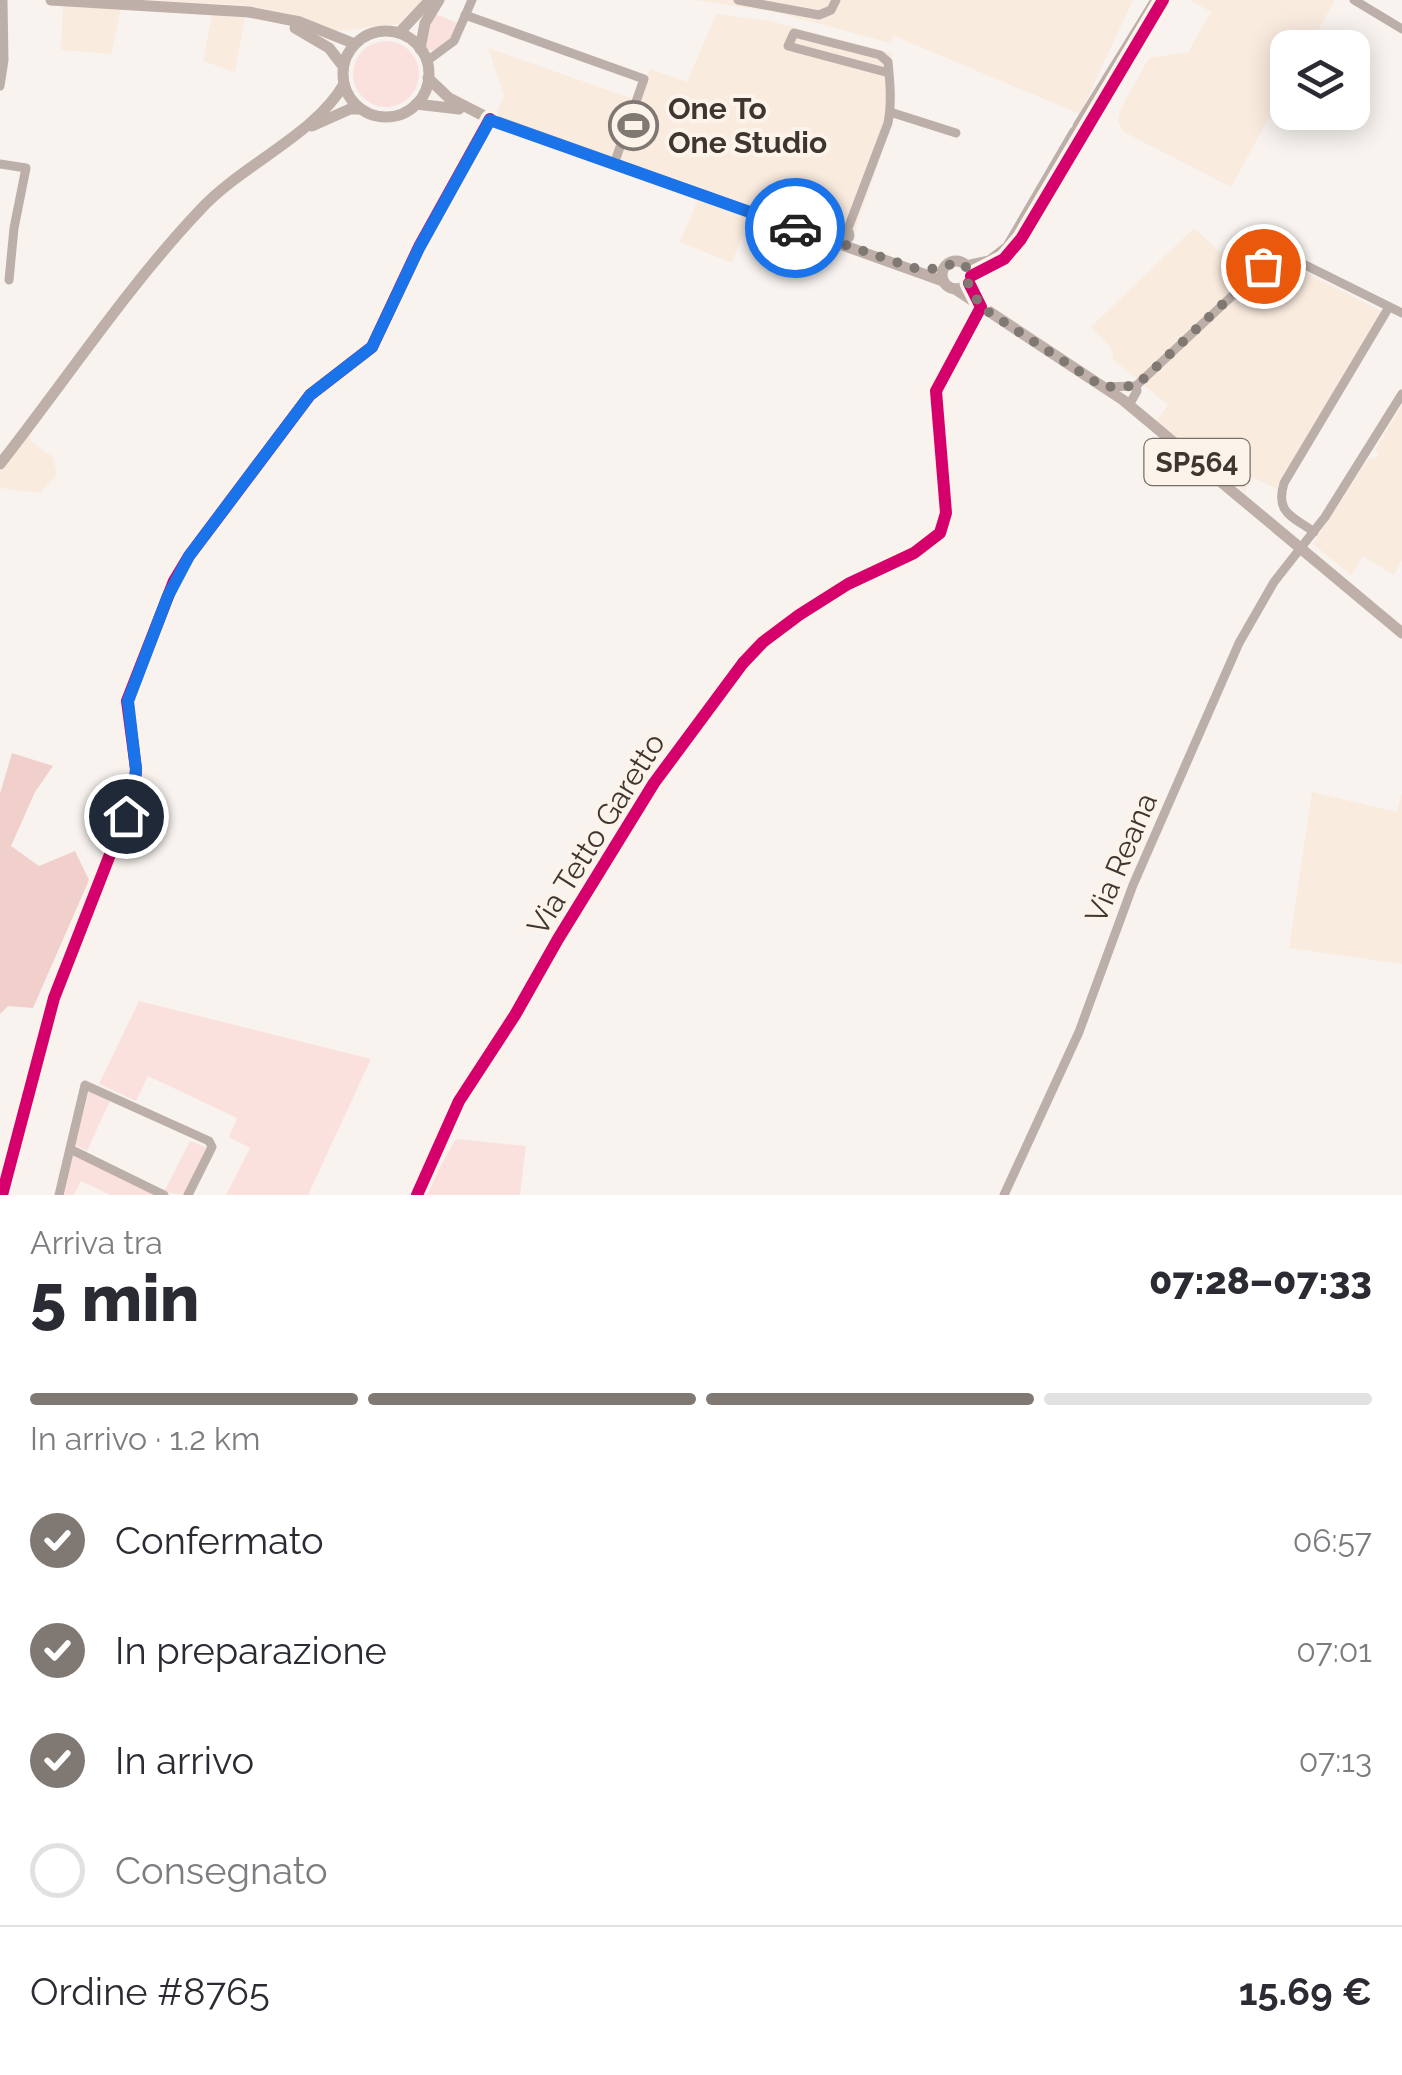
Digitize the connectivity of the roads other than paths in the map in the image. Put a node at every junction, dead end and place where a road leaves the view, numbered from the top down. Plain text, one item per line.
1 (4, 0) edge
2 (51, 0) edge
3 (430, 0) edge
4 (439, 0) edge
5 (472, 0) edge
6 (738, 0) edge
7 (836, 0) edge
8 (1155, 0) edge
9 (1163, 0) edge
10 (1354, 0) edge
11 (466, 15) junction
12 (273, 17) junction
13 (1402, 29) edge
14 (399, 33) junction
15 (355, 44) junction
16 (420, 49) junction
17 (426, 62) junction
18 (344, 66) junction
19 (889, 73) junction
20 (428, 78) junction
21 (344, 84) junction
22 (0, 86) edge
23 (416, 104) junction
24 (361, 109) junction
25 (890, 112) junction
26 (484, 117) junction
27 (1080, 131) junction
28 (956, 133) dead end
29 (286, 140) junction
30 (0, 164) edge
31 (614, 164) junction
32 (0, 226) edge
33 (14, 228) junction
34 (844, 238) junction
35 (944, 274) junction
36 (968, 275) junction
37 (10, 280) dead end
38 (956, 290) junction
39 (981, 307) junction
40 (1390, 307) junction
41 (1402, 313) edge
42 (1131, 386) junction
43 (1103, 387) junction
44 (1402, 394) edge
45 (1126, 402) junction
46 (0, 464) edge
47 (1314, 532) junction
48 (1301, 549) junction
49 (1402, 633) edge
50 (70, 1149) junction
51 (2, 1195) edge
52 (59, 1195) edge
53 (164, 1195) edge
54 (188, 1195) edge
55 (417, 1195) edge
56 (1004, 1195) edge

1 - 22 street
2 - 12 main road
3 - 14 main road
4 - 16 main road
5 - 11 street
6 - 7 street
8 - 27 street
9 - 27 street
10 - 13 street
11 - 17 street
11 - 31 street
12 - 15 main road
12 - 18 main road
14 - 15 main road
14 - 16 main road
15 - 18 main road
16 - 17 main road
17 - 20 main road
18 - 21 main road
19 - 19 street
19 - 25 street
20 - 23 main road
20 - 26 main road
21 - 24 main road
21 - 29 main road
23 - 24 main road
23 - 26 main road
24 - 29 main road
25 - 28 street
25 - 34 street
26 - 31 main road
26 - 51 street
27 - 36 street
29 - 46 main road
30 - 33 street
31 - 34 main road
32 - 33 street
33 - 37 street
34 - 35 main road
35 - 36 main road
35 - 38 main road
36 - 38 main road
36 - 39 main road, SP564
38 - 39 main road, SP564
39 - 43 main road, SP564
39 - 55 street, Via Tetto Garetto
40 - 41 street
40 - 42 street
40 - 47 street
42 - 43 street
42 - 45 street
43 - 45 main road, SP564
44 - 47 street, Via Reana
45 - 48 main road, SP564
47 - 48 street, Via Reana
48 - 49 main road, SP564
48 - 56 street, Via Reana
50 - 52 street
50 - 53 street
50 - 54 street

